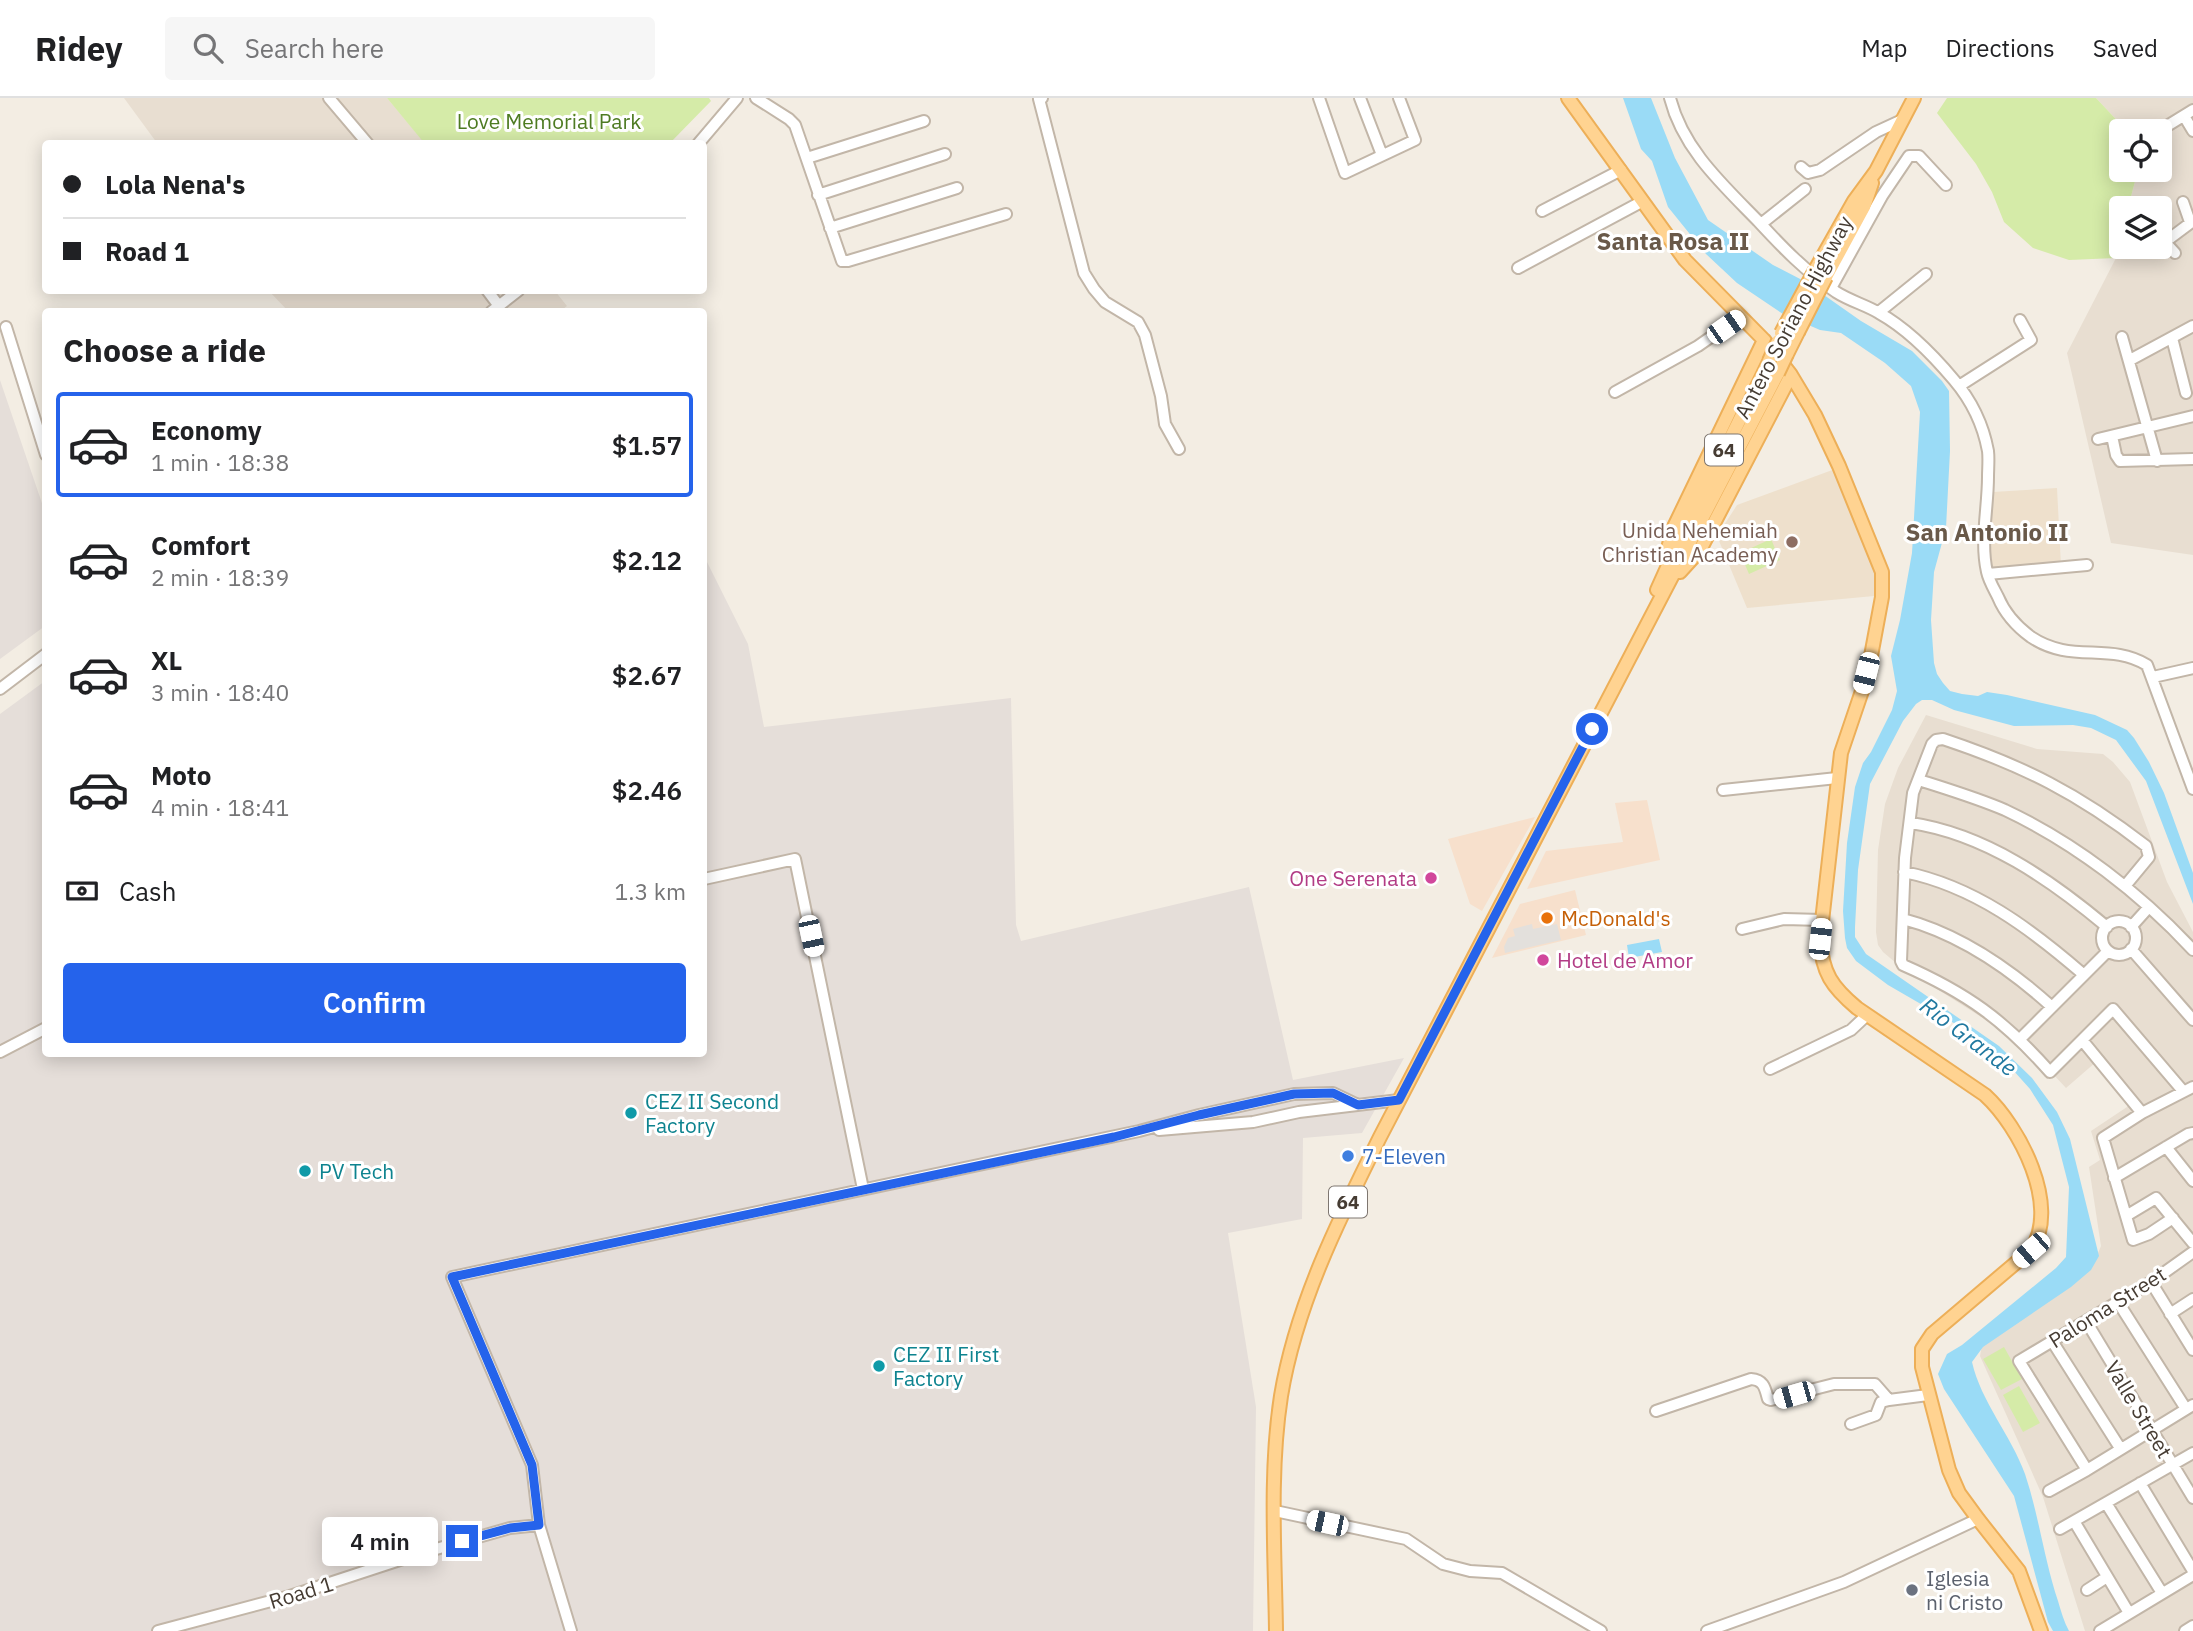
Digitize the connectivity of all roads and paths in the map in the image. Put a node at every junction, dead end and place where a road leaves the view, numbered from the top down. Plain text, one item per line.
1 (329, 98) edge
2 (737, 98) edge
3 (756, 98) edge
4 (1042, 98) edge
5 (1319, 98) edge
6 (1360, 98) edge
7 (1399, 98) edge
8 (1569, 98) edge
9 (1670, 98) edge
10 (1914, 98) edge
11 (2188, 113) edge
12 (1902, 120) junction
13 (924, 121) dead end
14 (2172, 123) edge
15 (2193, 131) edge
16 (365, 140) edge
17 (701, 140) edge
18 (945, 154) dead end
19 (1382, 155) junction
20 (807, 158) junction
21 (1801, 167) dead end
22 (1621, 170) junction
23 (1876, 171) junction
24 (1946, 185) dead end
25 (957, 188) dead end
26 (1805, 189) dead end
27 (818, 195) junction
28 (1643, 201) junction
29 (2183, 202) dead end
30 (1542, 211) dead end
31 (1006, 214) dead end
32 (2192, 222) edge
33 (1760, 224) junction
34 (830, 228) junction
35 (2175, 253) dead end
36 (1518, 268) dead end
37 (1926, 274) dead end
38 (1829, 283) junction
39 (514, 294) edge
40 (496, 308) edge
41 (1878, 312) junction
42 (1741, 316) junction
43 (2020, 320) dead end
44 (2193, 326) edge
45 (6, 327) dead end
46 (2122, 337) dead end
47 (1774, 338) junction
48 (2172, 338) junction
49 (2130, 360) junction
50 (2193, 369) edge
51 (2181, 372) junction
52 (1791, 375) junction
53 (1959, 386) junction
54 (1615, 392) dead end
55 (2186, 393) dead end
56 (2193, 416) edge
57 (2149, 426) junction
58 (2112, 436) junction
59 (2098, 439) dead end
60 (42, 442) edge
61 (1180, 449) dead end
62 (2193, 459) edge
63 (2157, 461) junction
64 (2087, 565) dead end
65 (1988, 574) junction
66 (1665, 583) junction
67 (42, 657) edge
68 (2193, 668) edge
69 (2153, 677) junction
70 (0, 689) edge
71 (1838, 778) junction
72 (1919, 780) junction
73 (2193, 789) edge
74 (1723, 790) dead end
75 (1911, 823) junction
76 (1904, 872) junction
77 (707, 878) edge
78 (2125, 886) junction
79 (2149, 907) junction
80 (1903, 919) junction
81 (1822, 920) junction
82 (2131, 927) junction
83 (2107, 928) junction
84 (1742, 929) dead end
85 (2131, 949) junction
86 (2193, 950) edge
87 (2108, 951) junction
88 (2083, 974) junction
89 (2052, 1007) junction
90 (1867, 1015) junction
91 (2193, 1020) edge
92 (42, 1030) edge
93 (2020, 1039) junction
94 (2082, 1040) junction
95 (0, 1052) edge
96 (1770, 1069) dead end
97 (2188, 1089) edge
98 (1399, 1100) junction
99 (1358, 1105) junction
100 (2142, 1113) junction
101 (1139, 1131) junction
102 (2193, 1133) edge
103 (2166, 1147) junction
104 (2114, 1178) junction
105 (2193, 1181) edge
106 (863, 1189) junction
107 (2126, 1216) junction
108 (2172, 1218) junction
109 (2193, 1243) edge
110 (2193, 1252) edge
111 (2151, 1282) junction
112 (2193, 1299) edge
113 (2118, 1302) junction
114 (2170, 1314) junction
115 (2086, 1321) junction
116 (2052, 1341) junction
117 (2193, 1350) edge
118 (1928, 1395) junction
119 (1889, 1400) junction
120 (2189, 1407) edge
121 (1656, 1411) dead end
122 (1851, 1424) dead end
123 (2151, 1430) junction
124 (2120, 1448) junction
125 (2193, 1453) edge
126 (2173, 1465) junction
127 (2087, 1471) junction
128 (2140, 1483) junction
129 (2049, 1491) dead end
130 (2193, 1498) edge
131 (2106, 1503) junction
132 (1275, 1511) junction
133 (1978, 1519) junction
134 (2074, 1521) junction
135 (539, 1525) junction
136 (2060, 1529) dead end
137 (2193, 1573) edge
138 (2107, 1577) junction
139 (2087, 1590) dead end
140 (2162, 1593) junction
141 (2129, 1613) junction
142 (2193, 1626) edge
143 (158, 1631) edge
144 (572, 1631) edge
145 (1276, 1631) edge
146 (1601, 1631) edge
147 (1707, 1631) edge
148 (2041, 1631) edge
149 (2100, 1631) edge
150 (2185, 1631) edge

1 - 16 street
2 - 17 street
3 - 20 street
4 - 61 street
5 - 19 street
6 - 19 street
7 - 19 street
8 - 22 main road
9 - 33 street
10 - 12 main road, Antero Soriano Highway / 64
11 - 14 street
11 - 15 street
12 - 21 street
12 - 23 main road, Antero Soriano Highway / 64
13 - 20 street
18 - 27 street
20 - 27 street
22 - 28 main road
22 - 30 street
23 - 38 main road, Antero Soriano Highway / 64
23 - 47 main road, Antero Soriano Highway / 64, bridge
24 - 38 street
25 - 34 street
26 - 33 street
27 - 34 street
28 - 36 street
28 - 42 main road
29 - 32 street
31 - 34 street
32 - 35 street
33 - 38 street
37 - 41 street
38 - 41 street
38 - 66 main road, Antero Soriano Highway / 64, bridge
39 - 40 street
41 - 53 street
42 - 47 main road
42 - 54 street
43 - 53 street
44 - 48 street
45 - 60 street
46 - 49 street
47 - 52 main road
47 - 66 main road, Antero Soriano Highway / 64, bridge
47 - 66 main road
48 - 49 street
48 - 51 street
49 - 57 street
50 - 51 street
51 - 55 street
52 - 66 main road
52 - 71 main road
53 - 65 street
56 - 57 street
57 - 58 street
57 - 63 street
58 - 59 street
58 - 63 street
62 - 63 street
64 - 65 street
65 - 69 street
66 - 98 main road, Antero Soriano Highway / 64
67 - 70 street
68 - 69 street
69 - 73 street
71 - 74 street
71 - 81 main road
72 - 75 street
72 - 78 street
72 - 78 street
75 - 76 street
75 - 83 street
76 - 80 street
76 - 88 street
77 - 106 street
78 - 79 street
79 - 82 street
79 - 86 street
80 - 89 street
80 - 93 street
81 - 84 street
81 - 90 main road
82 - 83 street
82 - 85 street
83 - 87 street
85 - 87 street
85 - 91 street
87 - 88 street
88 - 89 street
89 - 93 street
90 - 96 street
90 - 118 main road
92 - 95 street
93 - 94 street
94 - 97 street
94 - 100 street
97 - 100 street
98 - 99 street
98 - 132 main road, Antero Soriano Highway / 64
99 - 101 street
99 - 101 street
100 - 104 street
101 - 106 street
102 - 103 street
103 - 104 street
103 - 105 street
104 - 107 street
106 - 135 street
107 - 108 street
107 - 108 street
108 - 109 street
110 - 111 street, Paloma Street
111 - 113 street, Paloma Street
111 - 114 street
112 - 114 street
113 - 115 street, Paloma Street
113 - 120 street
114 - 117 street
115 - 116 street, Paloma Street
115 - 123 street, Valle Street
116 - 124 street
116 - 127 street, Paloma Street
118 - 119 street
118 - 133 main road
119 - 121 street
119 - 122 street
120 - 123 street
123 - 124 street
123 - 126 street, Valle Street
124 - 127 street
125 - 126 street
126 - 128 street
126 - 130 street, Valle Street
127 - 129 street
128 - 131 street
128 - 137 street
131 - 134 street
131 - 140 street
132 - 145 main road, Antero Soriano Highway / 64
132 - 146 street
133 - 147 street
133 - 148 main road
134 - 136 street
134 - 138 street
135 - 143 street, Road 1
135 - 144 street
137 - 140 street
138 - 139 street
138 - 141 street
140 - 141 street
141 - 149 street
142 - 150 street

